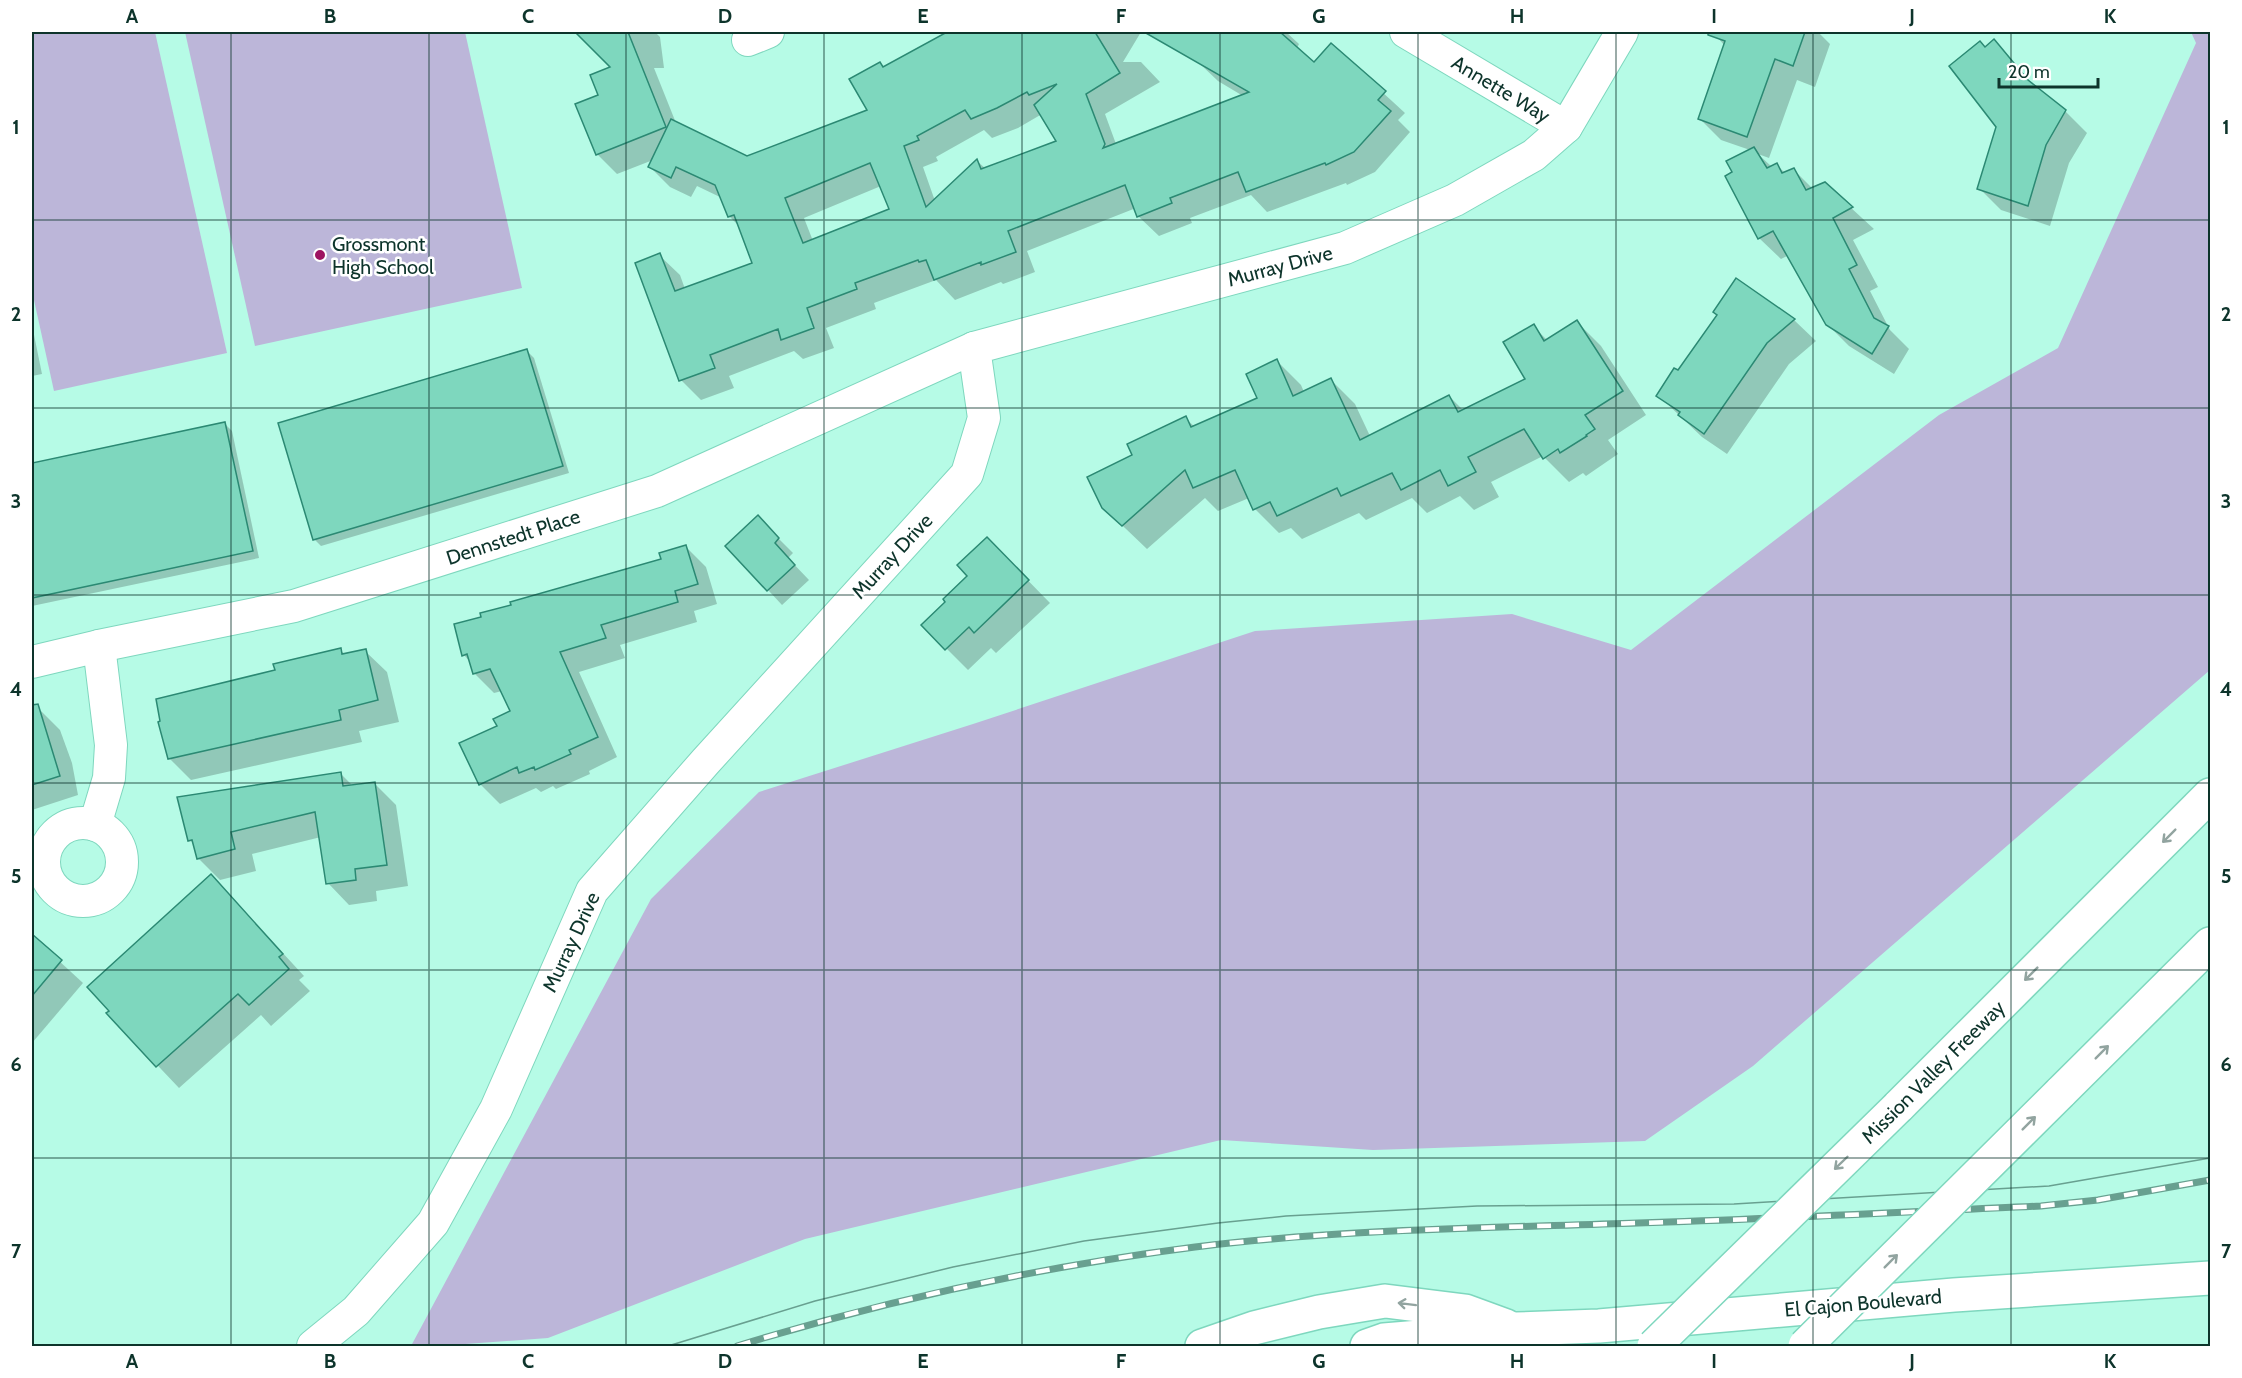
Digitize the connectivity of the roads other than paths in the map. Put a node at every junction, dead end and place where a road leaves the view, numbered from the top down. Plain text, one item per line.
1 (1407, 32) edge
2 (1622, 32) edge
3 (1566, 127) junction
4 (974, 348) junction
5 (99, 646) junction
6 (32, 662) edge
7 (2211, 795) edge
8 (95, 825) dead end
9 (2211, 944) edge
10 (2211, 1278) edge
11 (1516, 1329) junction
12 (314, 1347) edge
13 (1202, 1347) edge
14 (1367, 1347) edge
15 (1654, 1347) edge
16 (1805, 1347) edge

1 - 3 street, Annette Way
2 - 3 street, Murray Drive
3 - 4 street, Murray Drive
4 - 5 street, Dennstedt Place
4 - 12 street, Murray Drive
5 - 6 street, Dennstedt Place
5 - 8 street
7 -> 15 main road, Mission Valley Freeway, bridge
16 -> 9 main road, bridge
10 - 11 main road, El Cajon Boulevard
11 -> 13 main road, El Cajon Boulevard
11 - 14 main road, El Cajon Boulevard

